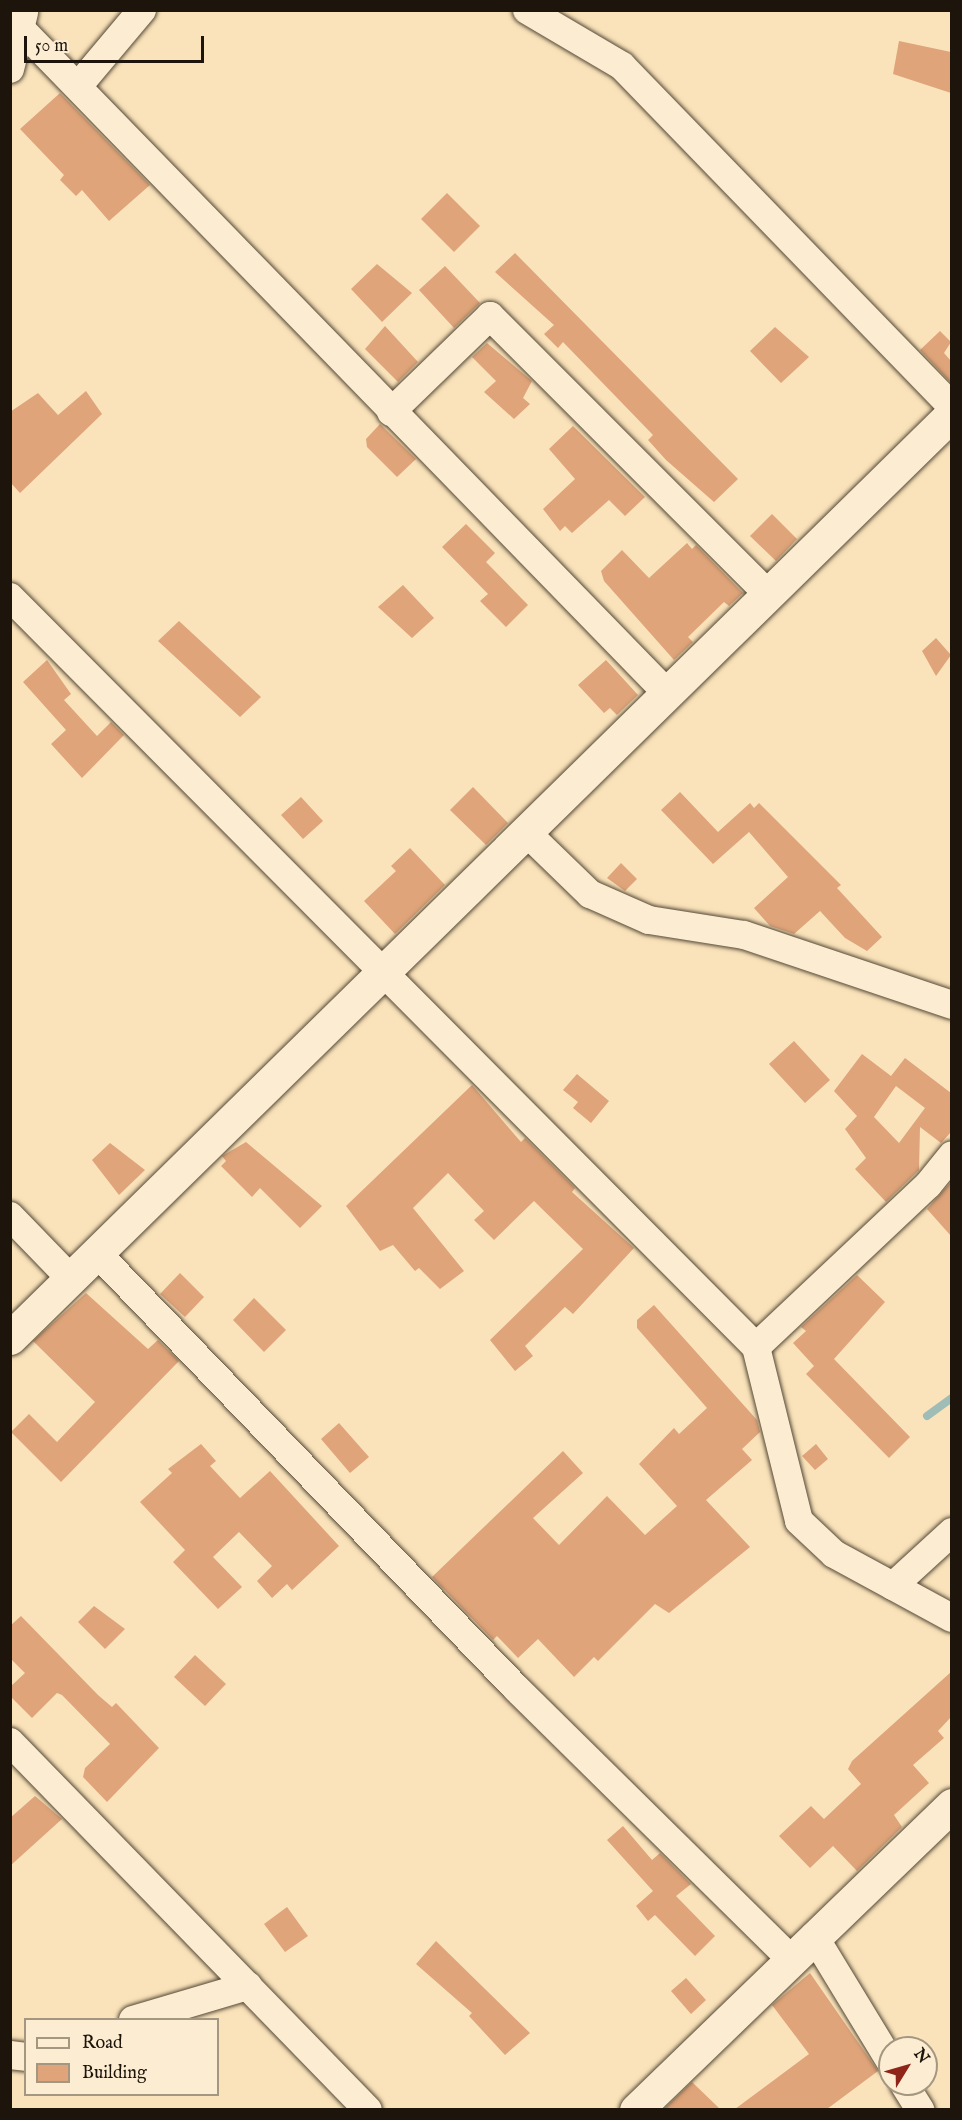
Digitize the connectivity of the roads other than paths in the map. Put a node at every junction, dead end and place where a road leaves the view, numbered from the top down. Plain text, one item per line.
1 (142, 10) edge
2 (526, 10) edge
3 (23, 20) edge
4 (10, 69) edge
5 (79, 85) junction
6 (951, 407) edge
7 (391, 412) junction
8 (951, 414) edge
9 (768, 594) junction
10 (10, 597) edge
11 (667, 693) junction
12 (526, 833) junction
13 (383, 976) junction
14 (951, 1005) edge
15 (951, 1155) edge
16 (10, 1216) edge
17 (99, 1255) junction
18 (72, 1280) junction
19 (10, 1338) edge
20 (756, 1347) junction
21 (951, 1532) edge
22 (893, 1586) junction
23 (951, 1618) edge
24 (10, 1742) edge
25 (951, 1805) edge
26 (803, 1947) junction
27 (248, 1986) junction
28 (136, 2018) edge
29 (878, 2045) edge
30 (912, 2096) edge
31 (368, 2109) edge
32 (636, 2109) edge
33 (920, 2109) edge

1 - 5 street
2 - 6 street
3 - 4 street
3 - 5 street
5 - 7 street
7 - 9 street
7 - 11 street
8 - 9 street
9 - 11 street
10 - 13 street
11 - 12 street
12 - 13 street
12 - 14 street
13 - 17 street
13 - 20 street
15 - 20 street
16 - 18 street
17 - 18 street
17 - 26 street
18 - 19 street
20 - 22 street
21 - 22 street
22 - 23 street
24 - 27 street
25 - 26 street
26 - 29 street
26 - 32 street
27 - 28 street
27 - 31 street
30 - 33 street

